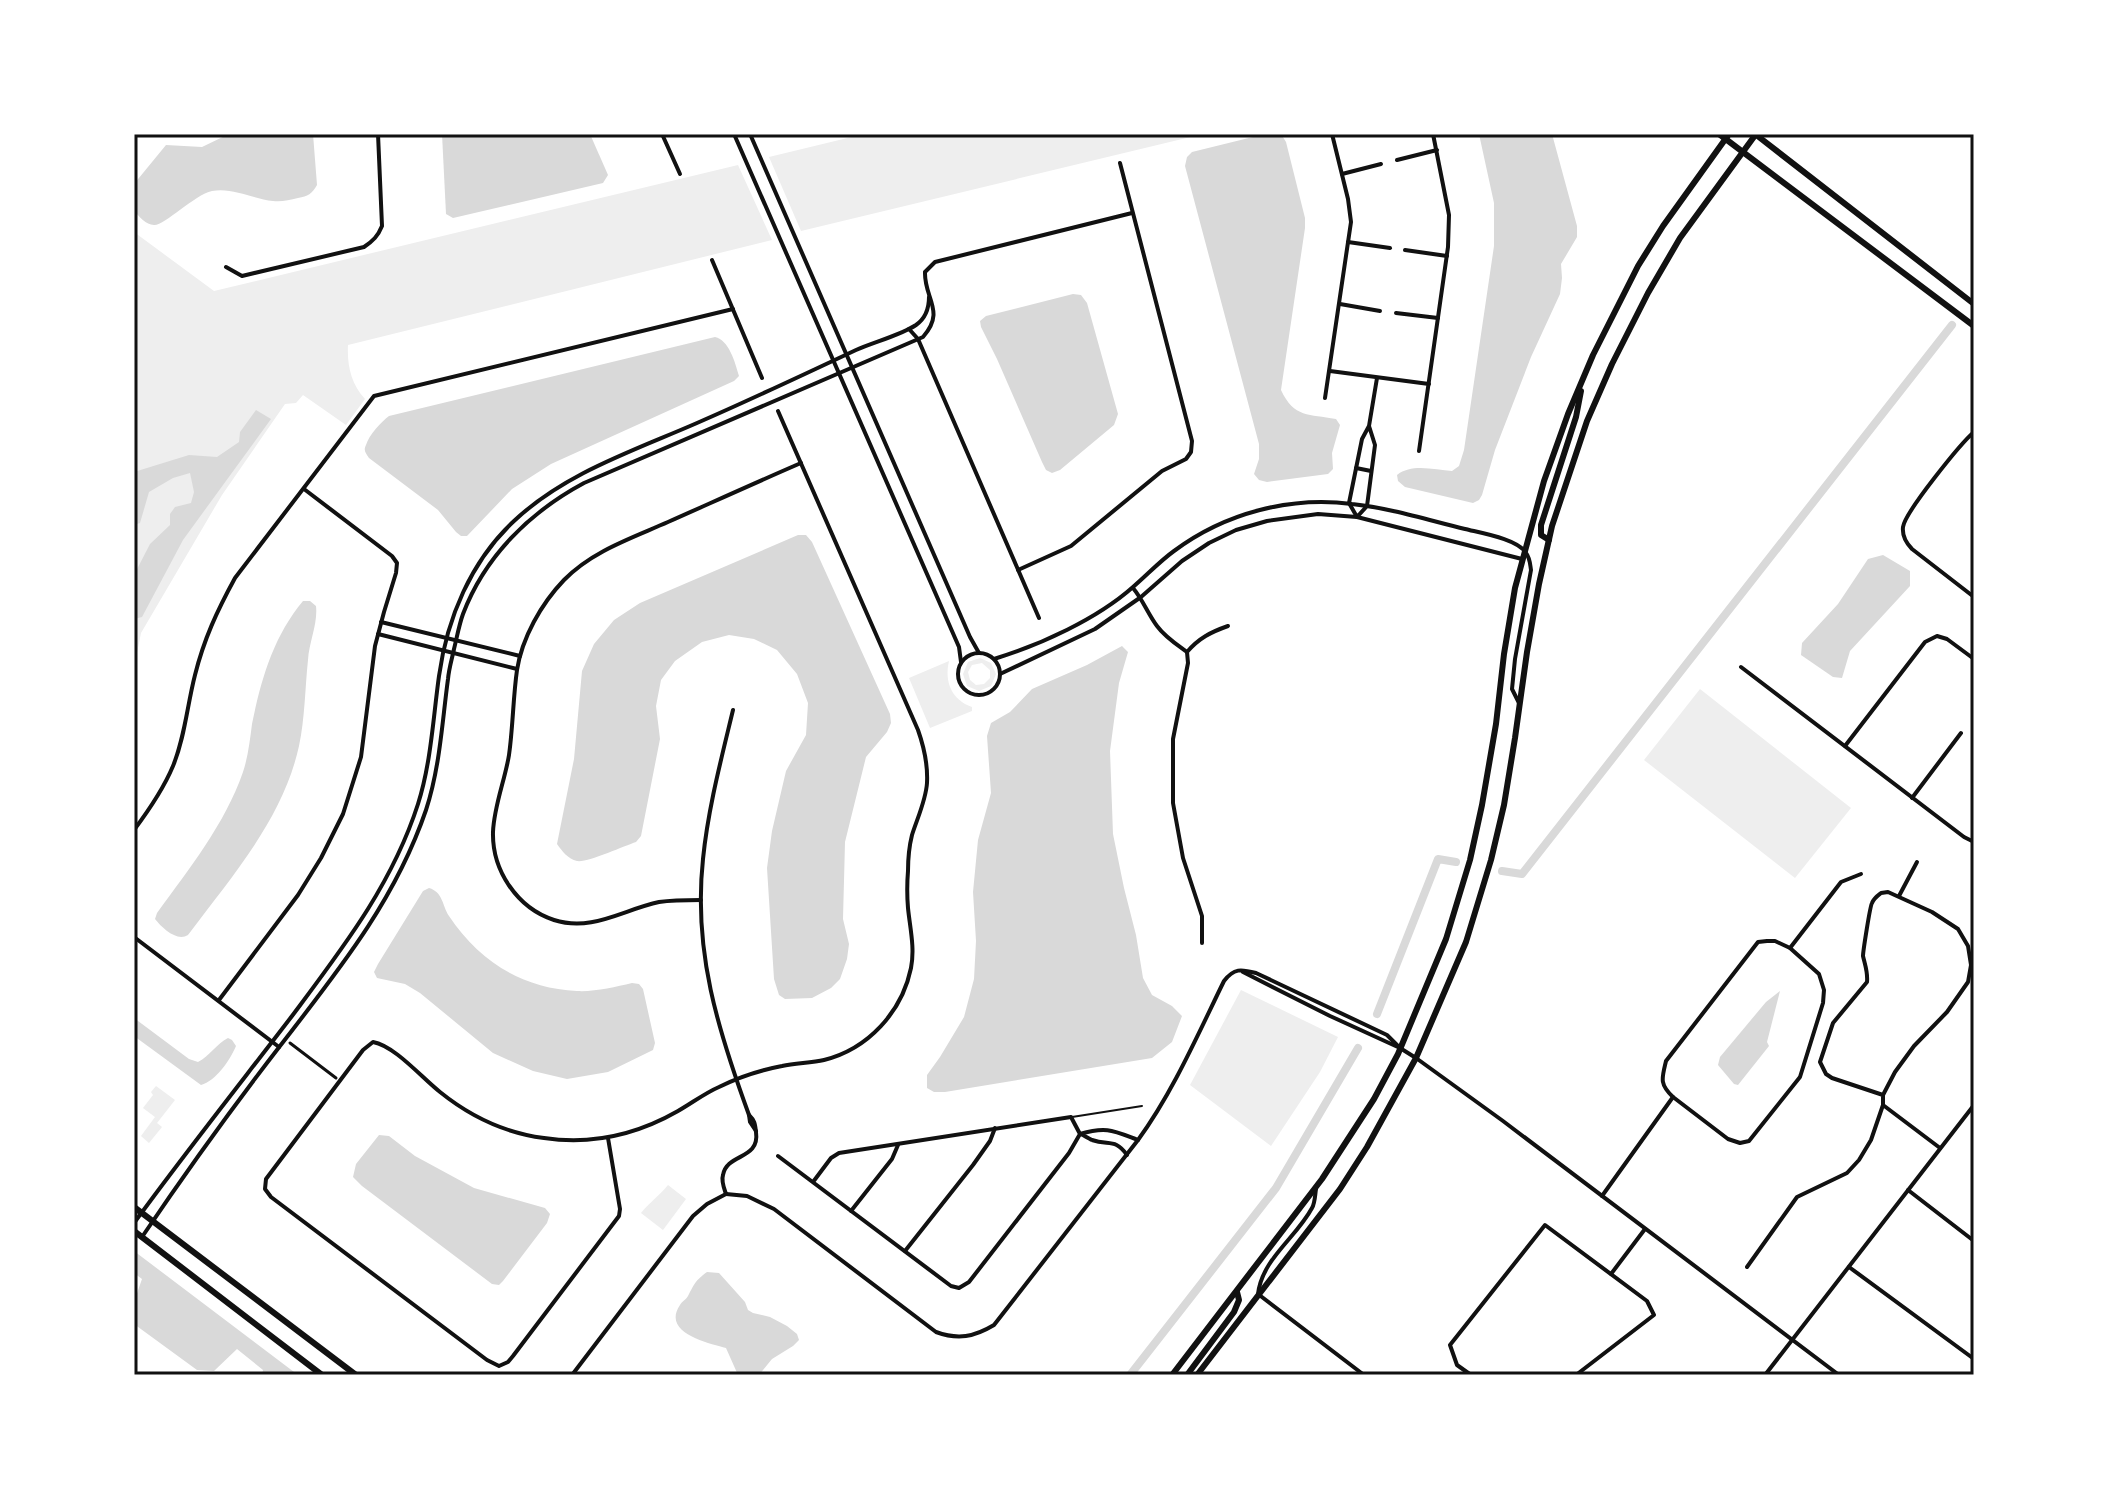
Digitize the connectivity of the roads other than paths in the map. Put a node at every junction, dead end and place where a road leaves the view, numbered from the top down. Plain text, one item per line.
1 (378, 134) edge
2 (662, 134) edge
3 (734, 134) edge
4 (750, 134) edge
5 (1332, 134) edge
6 (1433, 134) edge
7 (1755, 134) edge
8 (1724, 136) edge
9 (1437, 150) junction
10 (1743, 152) junction
11 (1397, 160) dead end
12 (1120, 163) dead end
13 (1381, 164) dead end
14 (680, 174) dead end
15 (1342, 174) junction
16 (1132, 213) junction
17 (1348, 242) junction
18 (1390, 248) dead end
19 (1405, 250) dead end
20 (1447, 256) junction
21 (712, 260) dead end
22 (226, 267) dead end
23 (929, 294) junction
24 (1340, 304) junction
25 (1974, 304) edge
26 (733, 309) junction
27 (1380, 311) dead end
28 (1396, 313) dead end
29 (1438, 318) junction
30 (1974, 326) edge
31 (909, 328) junction
32 (918, 339) junction
33 (846, 356) junction
34 (833, 362) junction
35 (851, 368) junction
36 (1330, 371) junction
37 (838, 372) junction
38 (762, 378) dead end
39 (1377, 378) junction
40 (1583, 379) junction
41 (1429, 384) junction
42 (1325, 398) dead end
43 (778, 411) dead end
44 (1369, 426) junction
45 (1974, 432) edge
46 (1419, 451) dead end
47 (801, 463) junction
48 (1356, 468) junction
49 (1371, 471) junction
50 (303, 489) junction
51 (1349, 503) junction
52 (1367, 506) junction
53 (1357, 517) junction
54 (1207, 530) junction
55 (1549, 540) junction
56 (1213, 541) junction
57 (1525, 550) junction
58 (1522, 559) junction
59 (1018, 570) junction
60 (1133, 588) junction
61 (1141, 597) junction
62 (1974, 597) edge
63 (1039, 618) dead end
64 (381, 622) junction
65 (1228, 626) dead end
66 (378, 634) junction
67 (447, 638) junction
68 (456, 641) junction
69 (444, 650) junction
70 (454, 652) junction
71 (1187, 652) junction
72 (979, 653) junction
73 (520, 656) junction
74 (994, 659) junction
75 (1974, 659) edge
76 (961, 662) junction
77 (1741, 667) dead end
78 (517, 669) junction
79 (1000, 674) junction
80 (1519, 703) junction
81 (733, 710) dead end
82 (1961, 733) dead end
83 (1845, 746) junction
84 (1912, 798) junction
85 (134, 830) edge
86 (1974, 842) edge
87 (1917, 862) dead end
88 (1861, 874) dead end
89 (1899, 896) junction
90 (701, 900) junction
91 (134, 937) edge
92 (1202, 943) dead end
93 (1790, 948) junction
94 (219, 1000) junction
95 (272, 1041) junction
96 (290, 1043) dead end
97 (279, 1047) junction
98 (1400, 1048) junction
99 (1416, 1058) junction
100 (336, 1078) dead end
101 (736, 1079) junction
102 (1883, 1095) junction
103 (1673, 1097) junction
104 (1883, 1105) junction
105 (1974, 1105) edge
106 (1142, 1106) dead end
107 (1966, 1114) junction
108 (1071, 1117) junction
109 (1974, 1120) edge
110 (995, 1128) junction
111 (1108, 1129) junction
112 (1080, 1134) junction
113 (608, 1138) junction
114 (1138, 1140) junction
115 (1108, 1142) junction
116 (899, 1144) junction
117 (1940, 1148) junction
118 (1127, 1155) junction
119 (778, 1156) dead end
120 (813, 1182) junction
121 (1317, 1187) junction
122 (1908, 1190) junction
123 (726, 1194) junction
124 (1602, 1196) junction
125 (134, 1207) edge
126 (851, 1211) junction
127 (141, 1213) junction
128 (153, 1221) junction
129 (134, 1223) edge
130 (1645, 1229) junction
131 (134, 1231) edge
132 (142, 1237) junction
133 (1974, 1241) edge
134 (905, 1251) junction
135 (1747, 1267) dead end
136 (1849, 1267) junction
137 (1611, 1274) junction
138 (1237, 1292) junction
139 (1258, 1294) junction
140 (1793, 1340) junction
141 (1974, 1359) edge
142 (322, 1375) edge
143 (356, 1375) edge
144 (572, 1375) edge
145 (1172, 1375) edge
146 (1187, 1375) edge
147 (1197, 1375) edge
148 (1364, 1375) edge
149 (1471, 1375) edge
150 (1576, 1375) edge
151 (1765, 1375) edge
152 (1839, 1375) edge

1 - 22 street
2 - 14 street
3 - 34 street
4 - 33 street
5 - 15 street
6 - 9 street
7 - 10 main road
7 - 25 main road
8 - 10 main road
8 - 40 main road
9 - 11 street
9 - 20 street
10 - 30 main road
10 - 55 main road
12 - 16 street
13 - 15 street
15 - 17 street
16 - 23 street
16 - 59 street
17 - 18 street
17 - 24 street
19 - 20 street
20 - 29 street
21 - 26 street
23 - 31 street
23 - 32 street
24 - 27 street
24 - 36 street
26 - 38 street
26 - 50 street
28 - 29 street
29 - 41 street
31 - 32 street
31 - 33 street
32 - 35 street
32 - 59 street
33 - 34 street
33 - 35 street
34 - 37 street
34 - 67 street
35 - 37 street
35 - 72 street
36 - 39 street
36 - 42 street
37 - 68 street
37 - 76 street
39 - 41 street
39 - 44 street
40 - 55 main road
40 - 57 main road
41 - 46 street
43 - 47 street
44 - 48 street
44 - 49 street
45 - 62 street
47 - 73 street
47 - 101 street
48 - 49 street
48 - 51 street
49 - 52 street
50 - 64 street
50 - 85 street
51 - 52 street
51 - 53 street
51 - 54 street
52 - 53 street
52 - 57 street
53 - 56 street
53 - 58 street
54 - 56 street
54 - 60 street
55 - 80 main road
56 - 61 street
57 - 58 main road
57 - 80 street
58 - 98 main road
59 - 63 street
60 - 61 street
60 - 74 street
61 - 71 street
61 - 79 street
64 - 66 street
64 - 67 street
65 - 71 street
66 - 69 street
66 - 94 street
67 - 68 street
67 - 69 street
68 - 70 street
68 - 73 street
69 - 70 street
69 - 95 street
70 - 78 street
70 - 97 street
71 - 92 street
72 - 74 street
72 - 76 street
73 - 78 street
74 - 79 street
75 - 83 street
76 - 79 street
77 - 83 street
78 - 90 street
80 - 99 main road
81 - 90 street
82 - 84 street
83 - 84 street
84 - 86 street
87 - 89 street
88 - 93 street
89 - 102 street
89 - 102 street
90 - 101 street
91 - 94 street
93 - 103 street
93 - 103 street
94 - 95 street
95 - 97 street
95 - 127 street
96 - 100 street
97 - 128 street
98 - 99 street
98 - 114 street
98 - 121 main road
99 - 124 street
99 - 139 main road
101 - 113 street
101 - 123 street
102 - 104 street
103 - 124 street
104 - 117 street
104 - 135 street
105 - 107 street
106 - 108 lane
107 - 109 street
107 - 117 street
108 - 110 street
108 - 112 street
110 - 116 street
110 - 134 street
111 - 112 street
111 - 114 street
111 - 115 street
112 - 115 street
112 - 134 street
113 - 113 street
114 - 118 street
115 - 118 street
116 - 120 street
116 - 126 street
117 - 122 street
118 - 123 street
119 - 120 street
120 - 126 street
121 - 138 main road
121 - 139 street
122 - 133 street
122 - 136 street
123 - 144 street
124 - 130 street
125 - 127 main road
126 - 134 street
127 - 128 main road
127 - 129 street
128 - 132 street
128 - 143 main road
130 - 137 street
130 - 140 street
131 - 132 main road
132 - 142 main road
136 - 140 street
136 - 141 street
137 - 149 street
137 - 150 street
138 - 145 main road
138 - 146 main road
139 - 147 main road
139 - 148 street
140 - 151 street
140 - 152 street

